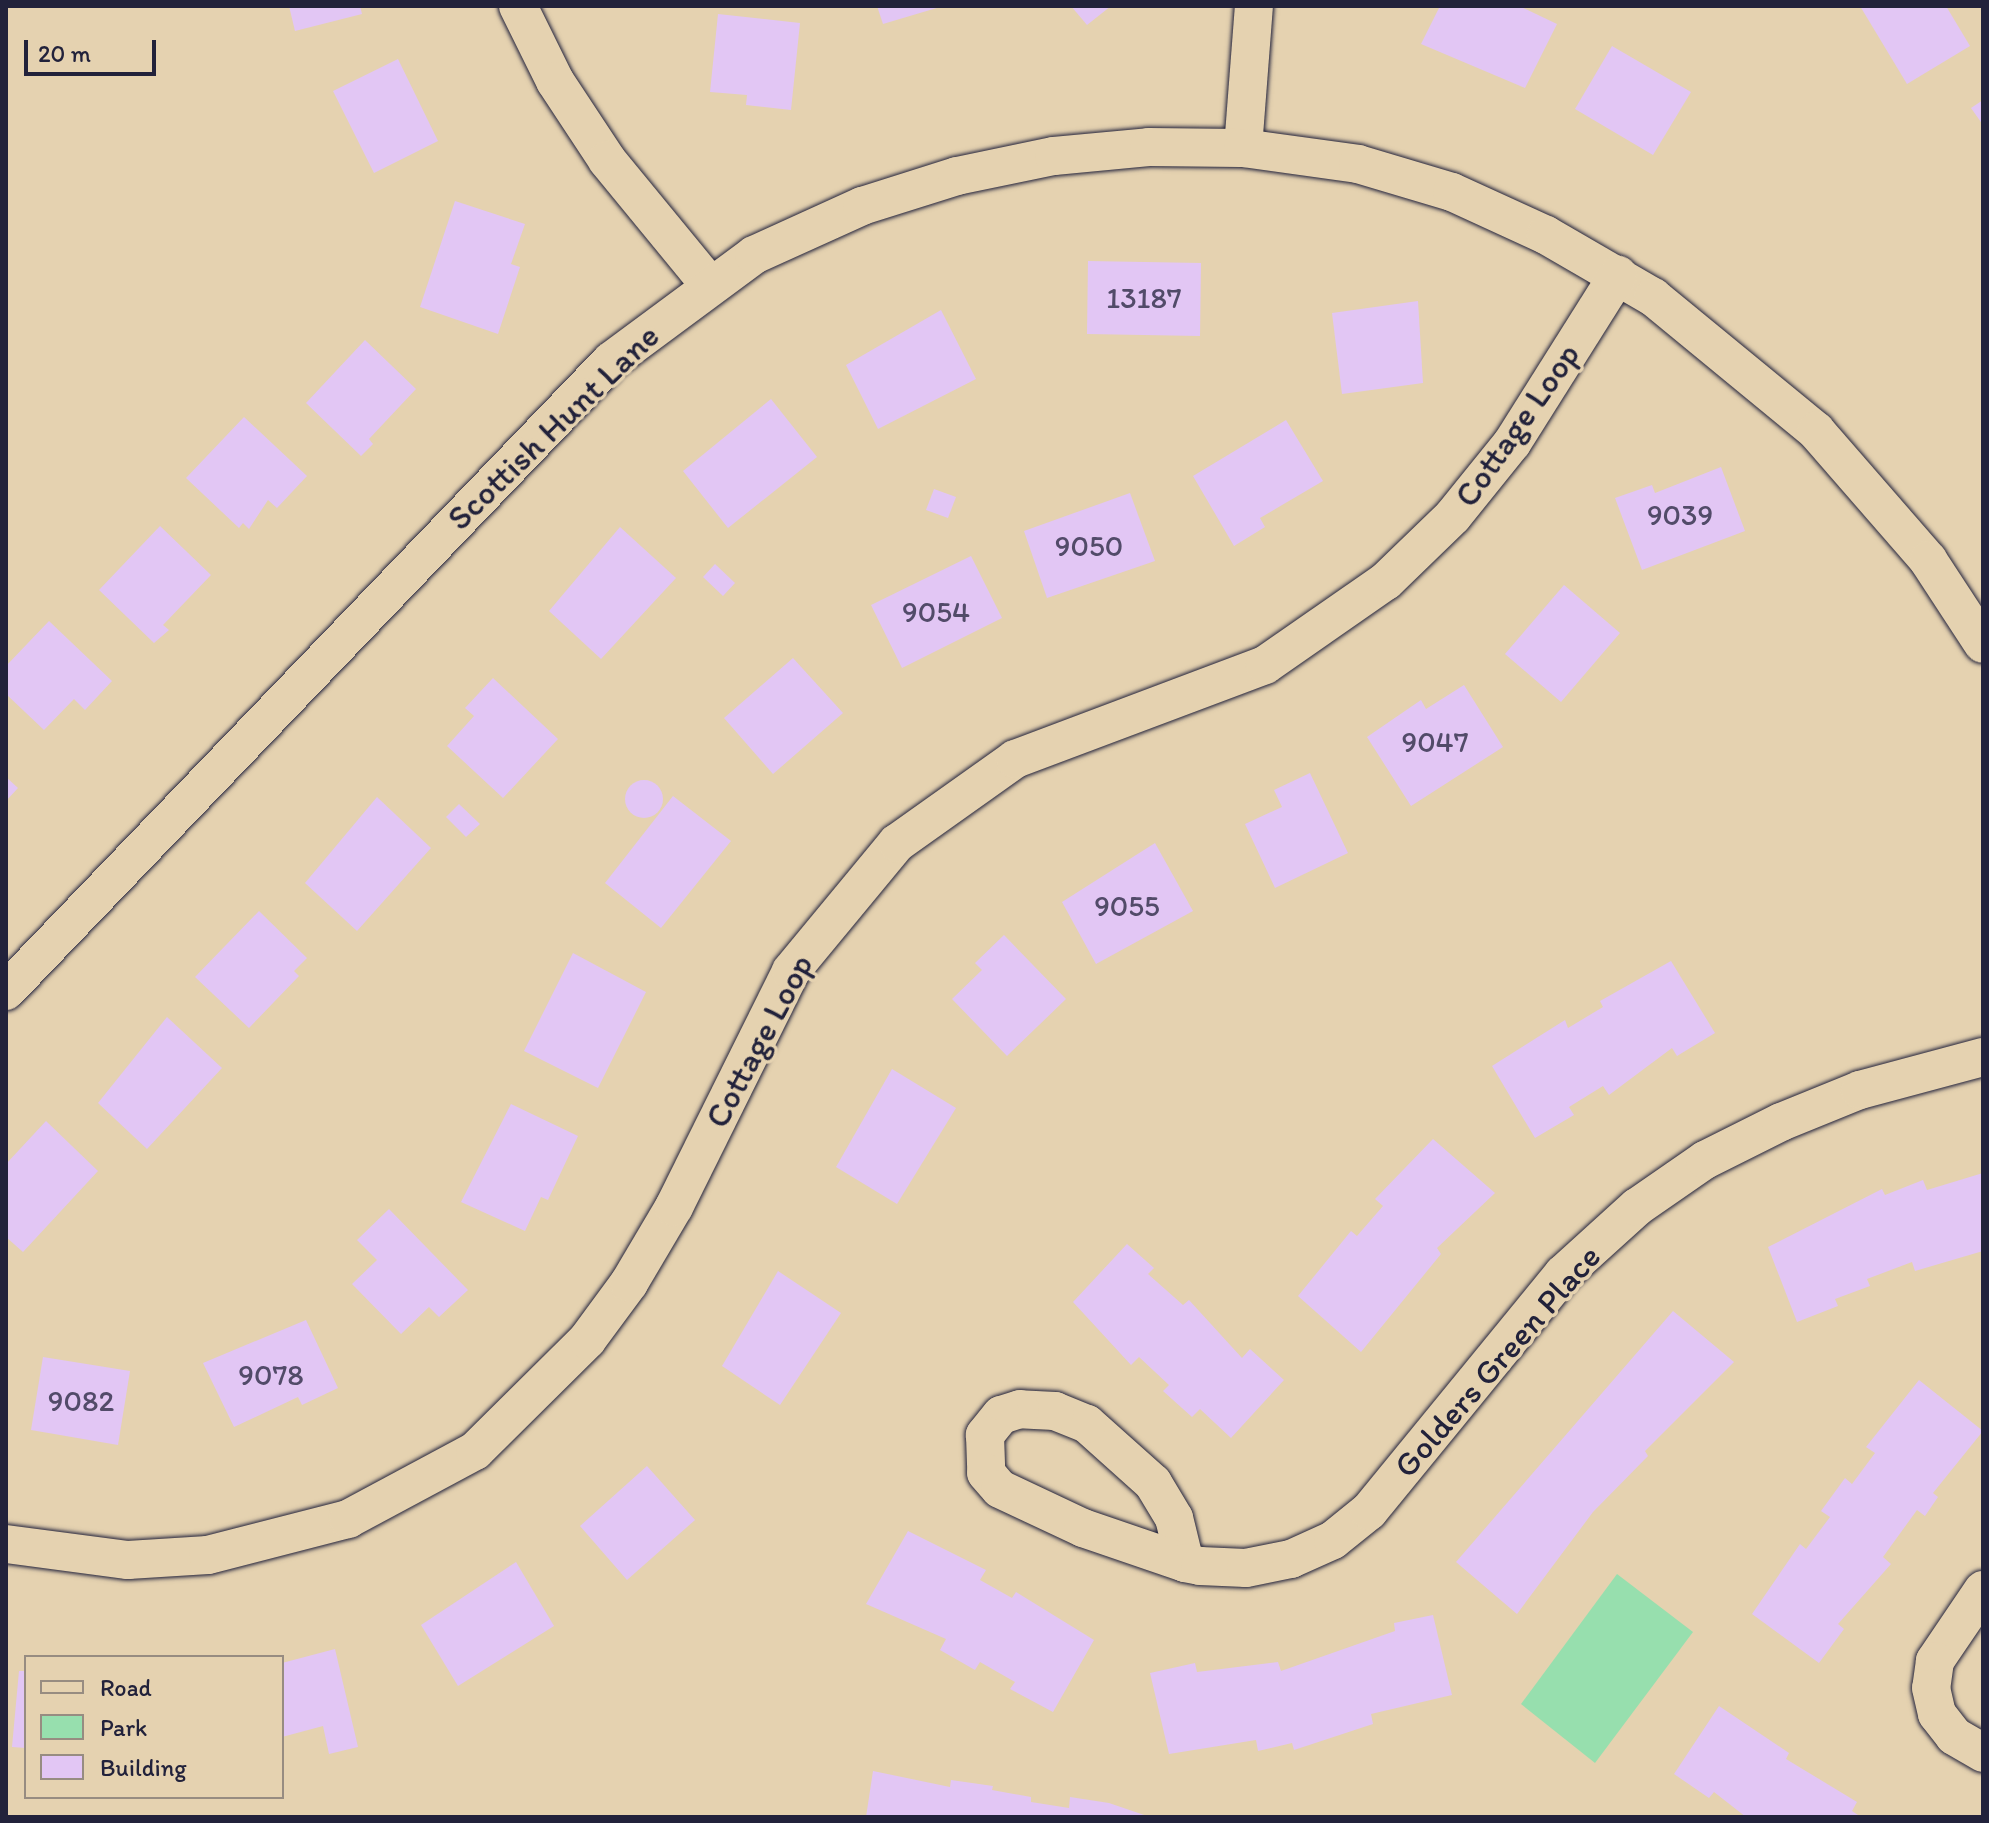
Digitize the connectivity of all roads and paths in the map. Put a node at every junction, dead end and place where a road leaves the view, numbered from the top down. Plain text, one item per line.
1 (518, 6) edge
2 (1254, 6) edge
3 (1243, 148) junction
4 (1618, 275) junction
5 (709, 284) junction
6 (1983, 644) edge
7 (6, 991) edge
8 (1983, 1057) edge
9 (6, 1544) edge
10 (1185, 1563) junction
11 (1983, 1590) edge
12 (1983, 1753) edge

1 - 5 street
2 - 3 street
3 - 4 street, Scottish Hunt Lane
3 - 5 street, Scottish Hunt Lane
4 - 6 street, Scottish Hunt Lane
4 - 9 street, Cottage Loop
5 - 7 street, Scottish Hunt Lane
8 - 10 street, Golders Green Place
10 - 10 street, Golders Green Place
11 - 12 street

